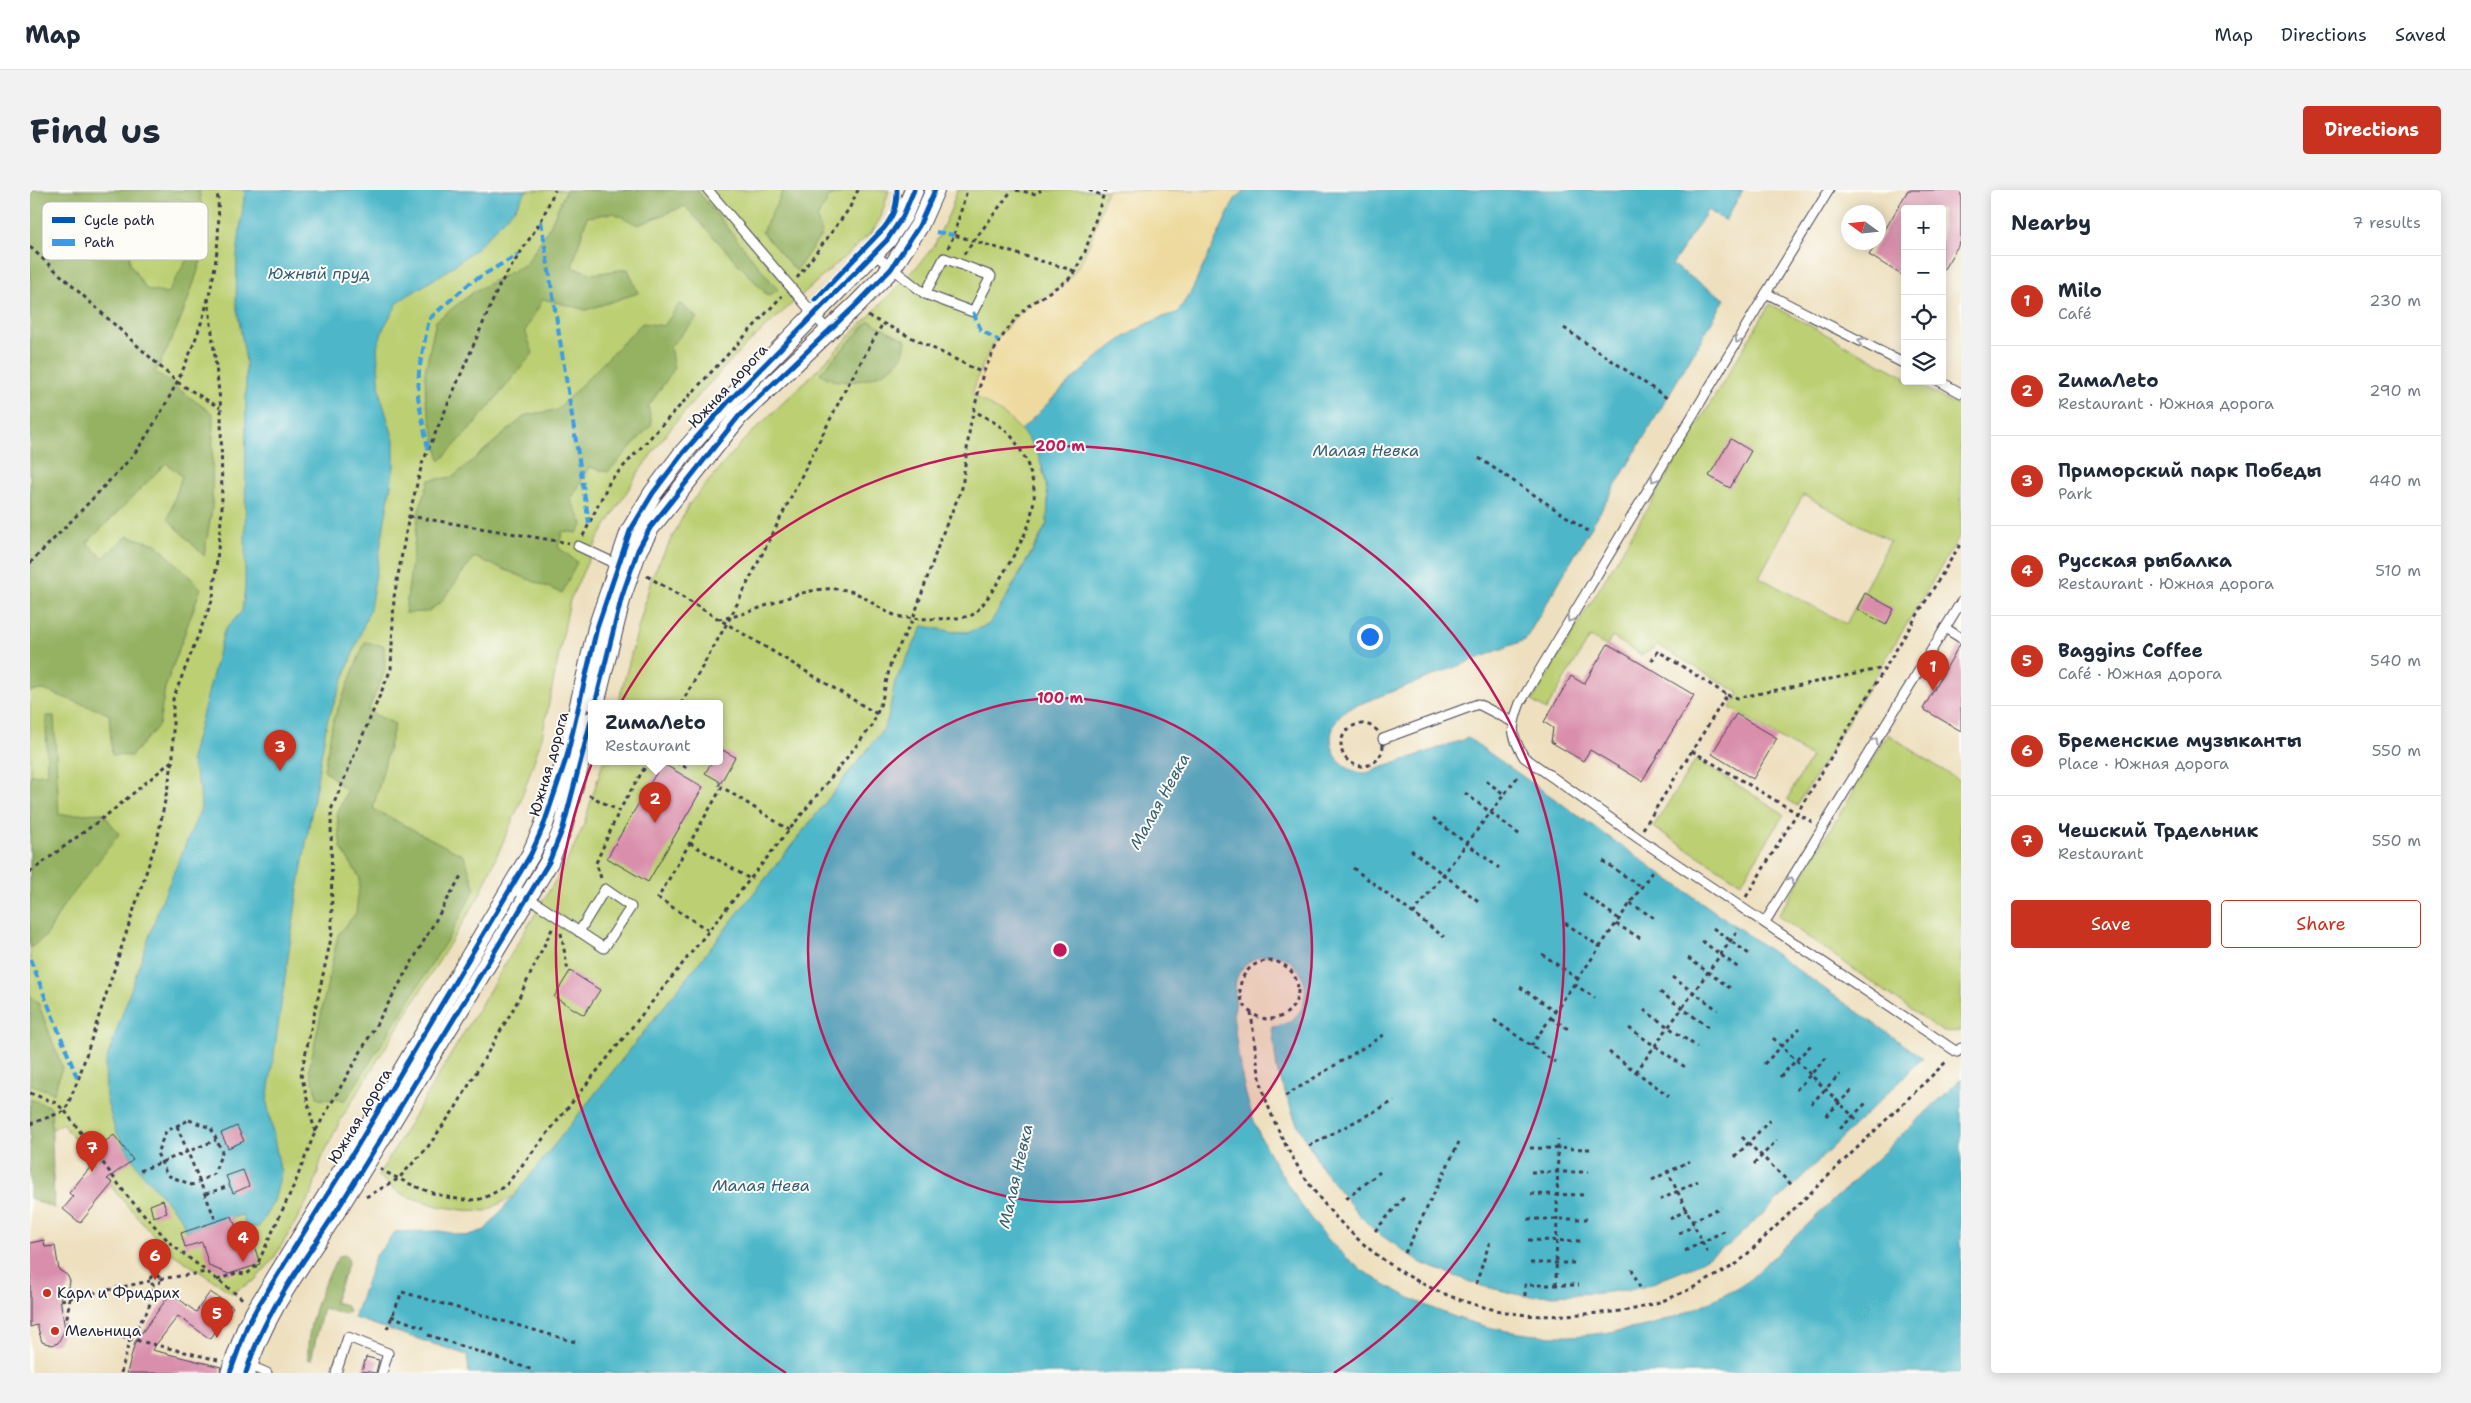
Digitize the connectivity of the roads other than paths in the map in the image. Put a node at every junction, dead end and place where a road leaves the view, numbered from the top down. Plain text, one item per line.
1 (708, 190) edge
2 (914, 190) edge
3 (935, 190) edge
4 (1829, 190) edge
5 (874, 254) junction
6 (891, 268) junction
7 (1766, 292) junction
8 (925, 294) junction
9 (815, 315) junction
10 (828, 331) junction
11 (1901, 362) edge
12 (1946, 385) edge
13 (1961, 393) edge
14 (578, 546) road end
15 (632, 570) junction
16 (1961, 602) edge
17 (1945, 628) junction
18 (1961, 638) edge
19 (596, 700) edge
20 (1513, 722) junction
21 (588, 729) edge
22 (1382, 739) road end
23 (563, 797) junction
24 (512, 887) junction
25 (528, 898) junction
26 (1765, 922) junction
27 (579, 932) junction
28 (1959, 1050) edge
29 (366, 1158) junction
30 (236, 1366) edge
31 (267, 1373) edge
32 (336, 1373) edge
33 (382, 1373) edge

1 - 9 lane
2 - 5 street, Южная дорога
3 - 6 street, Южная дорога
4 - 7 lane
5 - 6 lane
5 - 9 street, Южная дорога
6 - 8 lane
6 - 10 street, Южная дорога
11 -> 7 lane
7 -> 20 lane
8 - 8 lane
9 - 10 lane
9 - 15 street, Южная дорога
10 - 15 street, Южная дорога
12 - 13 lane
14 - 15 lane
15 - 19 street, Южная дорога
15 - 23 street, Южная дорога
16 - 17 lane
17 - 18 lane
26 -> 17 lane
20 - 22 lane
20 - 26 lane
21 - 23 street, Южная дорога
23 - 24 street, Южная дорога
23 - 25 street, Южная дорога
24 - 25 lane
24 - 29 street, Южная дорога
25 - 27 lane
25 - 29 street, Южная дорога
26 - 28 lane
27 - 27 lane
29 - 30 street, Южная дорога
30 - 31 lane
32 - 33 lane

